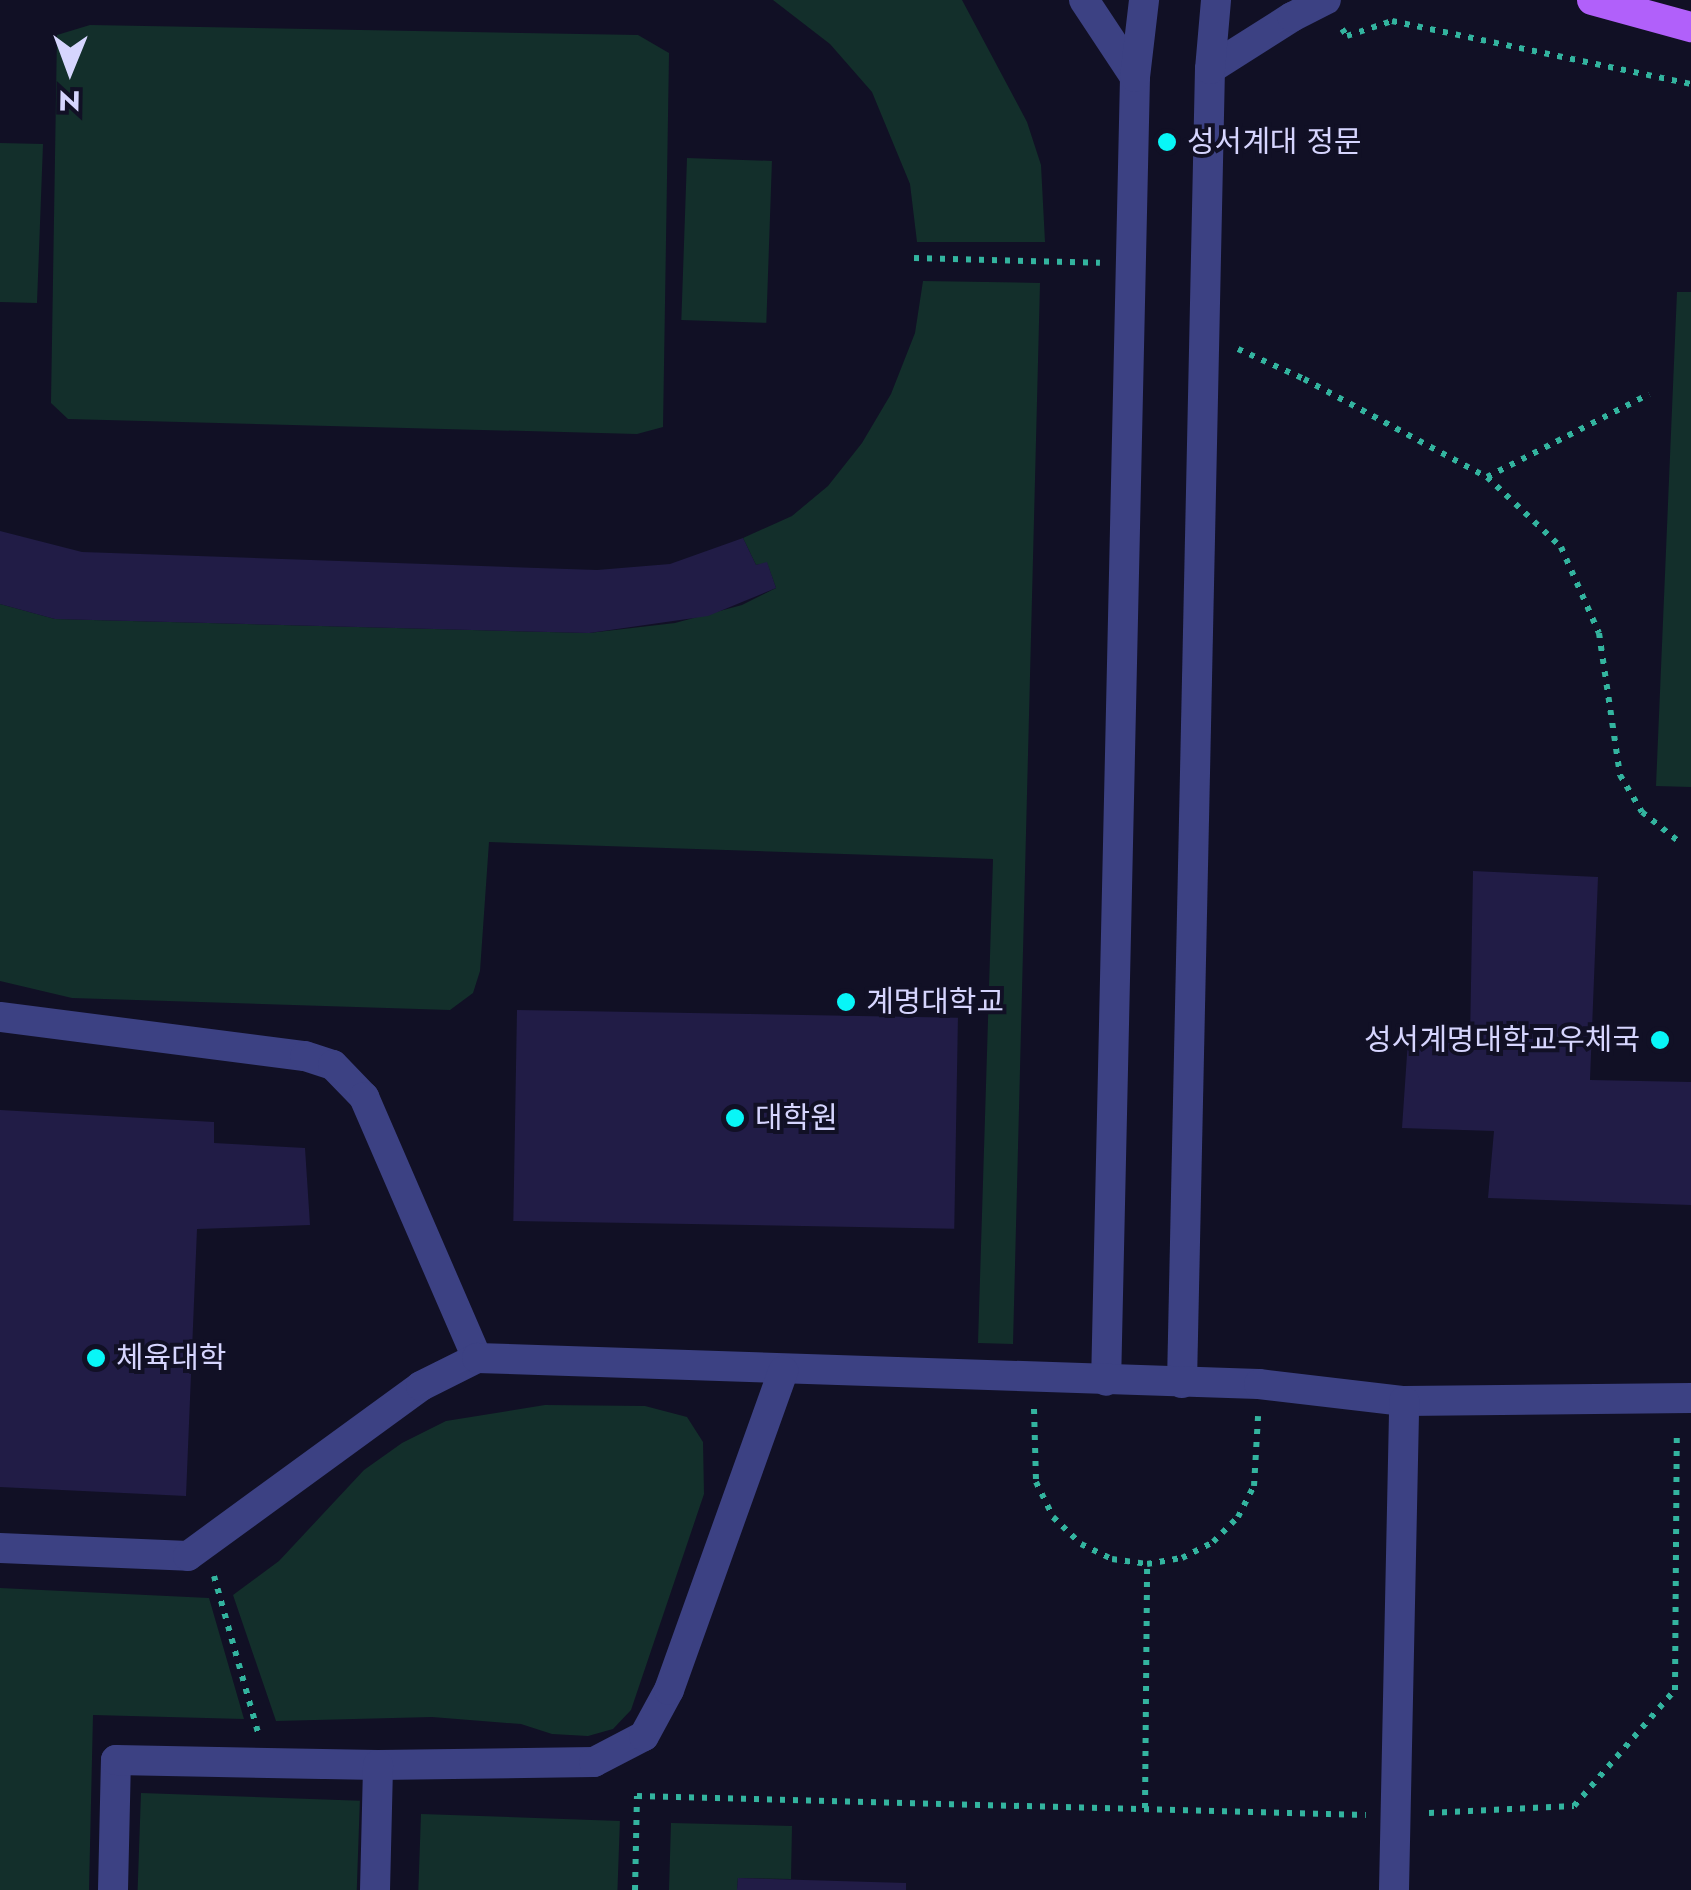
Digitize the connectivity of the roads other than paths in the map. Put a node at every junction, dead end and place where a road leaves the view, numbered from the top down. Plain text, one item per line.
1 (1084, 0) edge
2 (1144, 0) edge
3 (1216, 0) edge
4 (1592, 0) edge
5 (1324, 1) edge
6 (1691, 26) edge
7 (1210, 69) junction
8 (1135, 77) junction
9 (0, 1017) edge
10 (477, 1358) junction
11 (783, 1371) junction
12 (1106, 1381) junction
13 (1182, 1382) junction
14 (1684, 1398) edge
15 (1404, 1401) junction
16 (0, 1548) edge
17 (378, 1765) junction
18 (113, 1890) edge
19 (375, 1890) edge
20 (1394, 1890) edge

1 - 8 lane
2 - 8 lane
3 - 7 lane
4 - 6 main road
5 - 7 lane
7 - 13 lane
8 - 12 lane
9 - 10 lane
10 - 11 lane
10 - 16 lane
11 - 12 lane
11 - 17 lane
12 - 13 lane
13 - 15 lane
14 - 15 lane
15 - 20 lane
17 - 18 lane
17 - 19 lane

